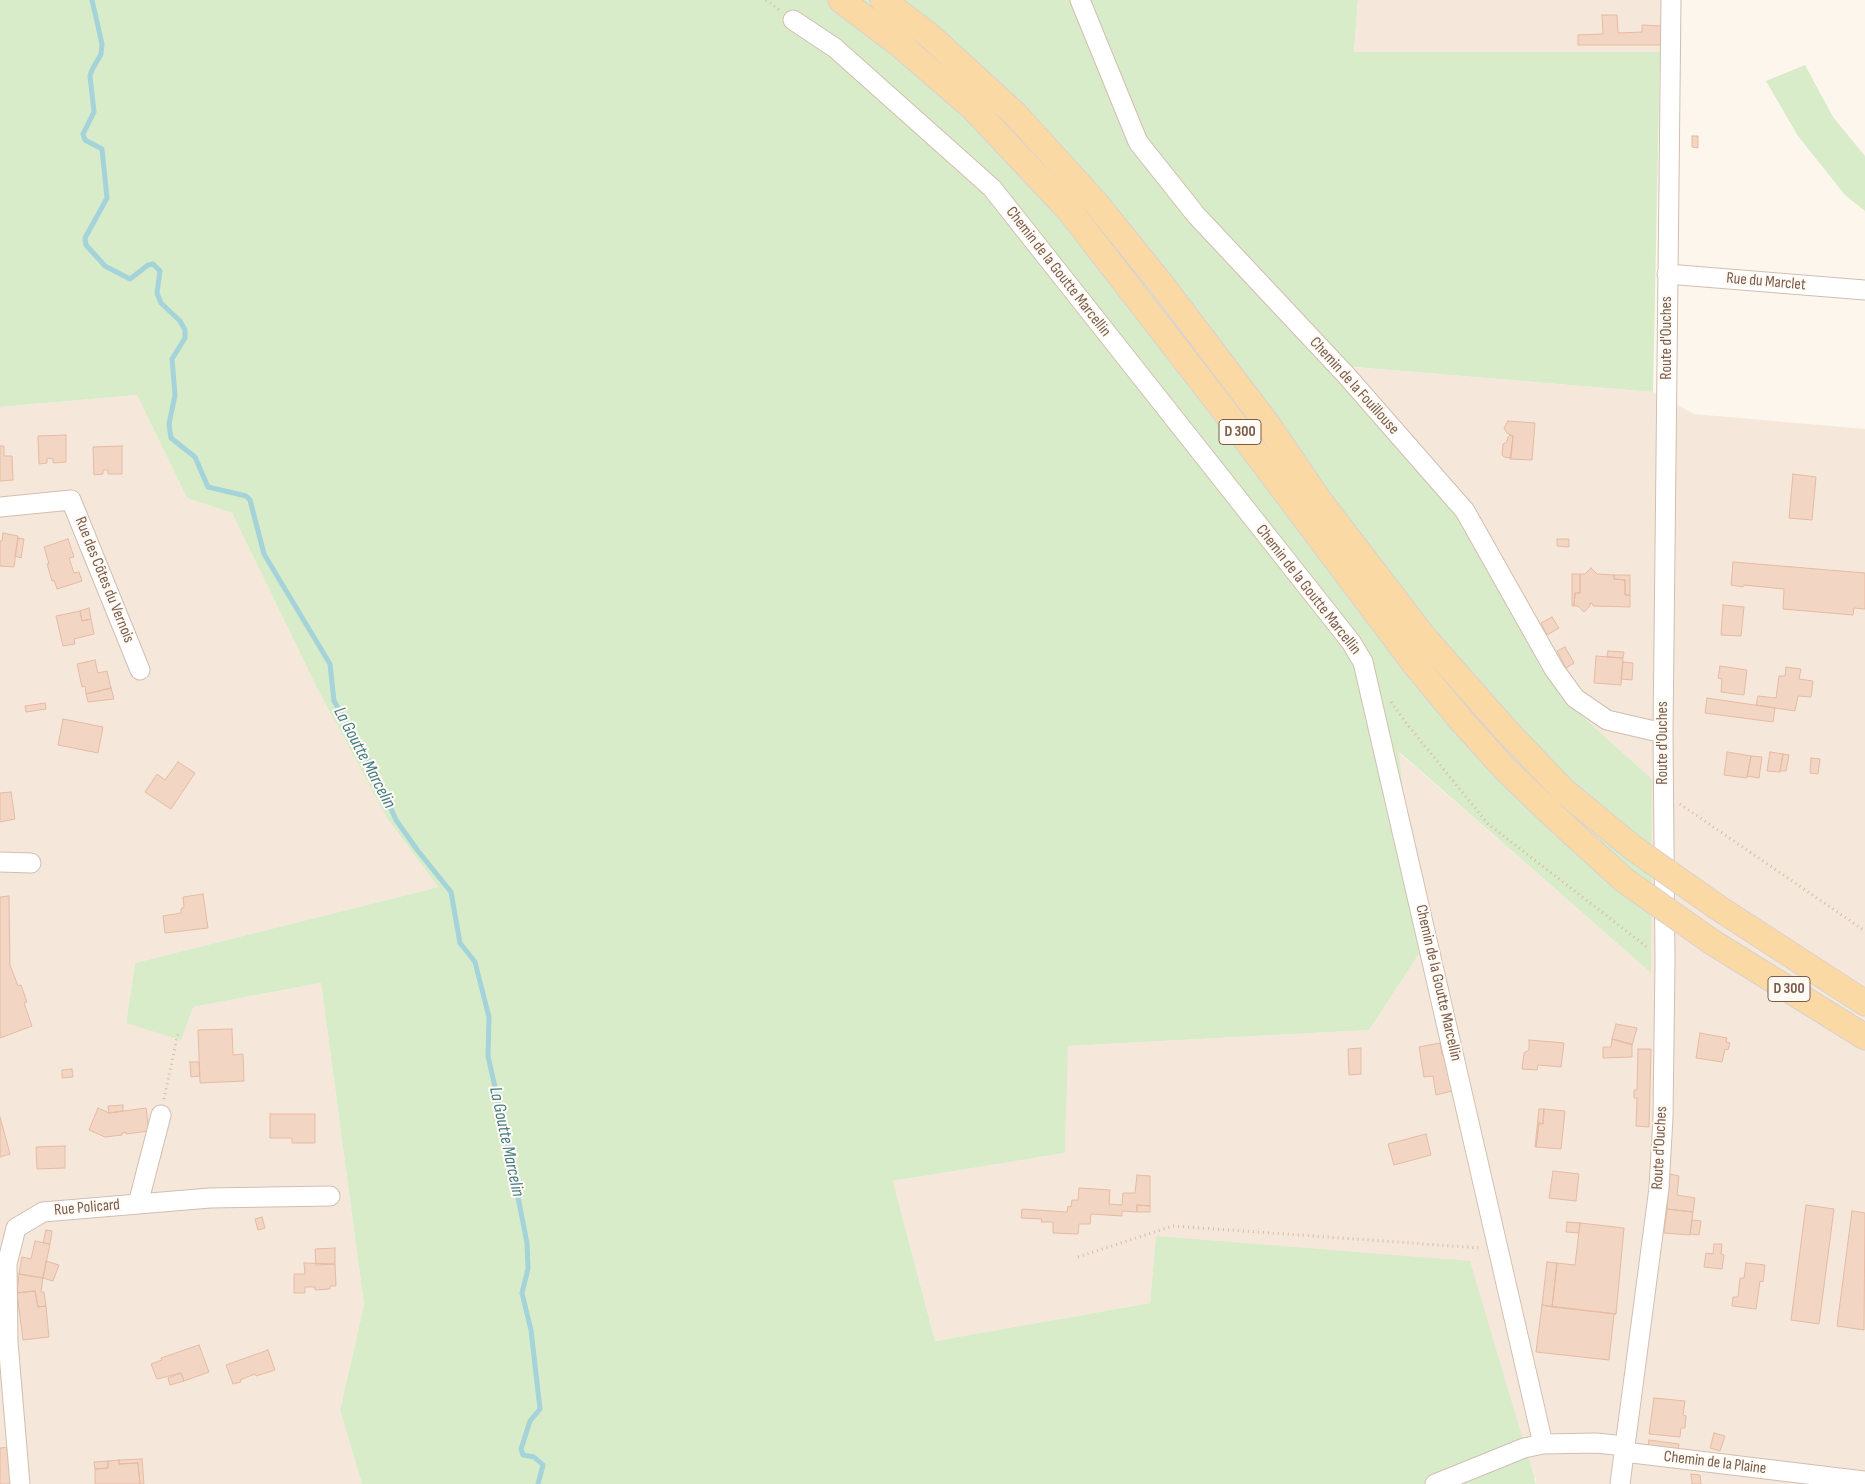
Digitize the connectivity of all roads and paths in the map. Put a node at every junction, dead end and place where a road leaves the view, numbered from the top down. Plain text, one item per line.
1 (841, 0) edge
2 (883, 0) edge
3 (1080, 0) edge
4 (1671, 0) edge
5 (793, 20) dead end
6 (1667, 274) junction
7 (1865, 290) edge
8 (0, 507) edge
9 (140, 670) dead end
10 (1391, 701) dead end
11 (1663, 732) junction
12 (1663, 795) junction
13 (0, 862) edge
14 (31, 863) dead end
15 (1865, 931) edge
16 (1665, 961) junction
17 (1865, 1003) edge
18 (178, 1033) dead end
19 (1865, 1037) edge
20 (161, 1114) joint
21 (330, 1196) dead end
22 (138, 1204) junction
23 (8, 1225) edge
24 (1499, 1249) junction
25 (1078, 1257) dead end
26 (4, 1342) edge
27 (1543, 1444) junction
28 (1624, 1449) junction
29 (1865, 1481) edge
30 (20, 1484) edge
31 (1435, 1484) edge
32 (1620, 1484) edge

1 - 19 main road, D 300, bridge
2 - 17 main road, D 300, bridge
3 - 11 street, Chemin de la Fouillouse
4 - 6 street, Route d'Ouches
5 - 24 street, Chemin de la Goutte Marcellin
6 - 7 street, Rue du Marclet
6 - 11 street, Route d'Ouches
8 - 9 street, Rue des Côtes du Vernois
10 - 16 path
11 - 12 street, Route d'Ouches
12 - 15 path
12 - 16 street, Route d'Ouches
13 - 14 street
16 - 28 street, Route d'Ouches
18 - 20 path
20 - 22 street
21 - 22 street, Rue Policard
22 - 23 street, Rue Policard
23 - 26 street, Rue Policard
24 - 25 path
24 - 27 street, Chemin de la Goutte Marcellin
26 - 30 street, Rue Policard
27 - 28 street, Chemin de la Plaine
27 - 31 street, Chemin de la Plaine
28 - 29 street, Chemin de la Plaine
28 - 32 street, Route d'Ouches

